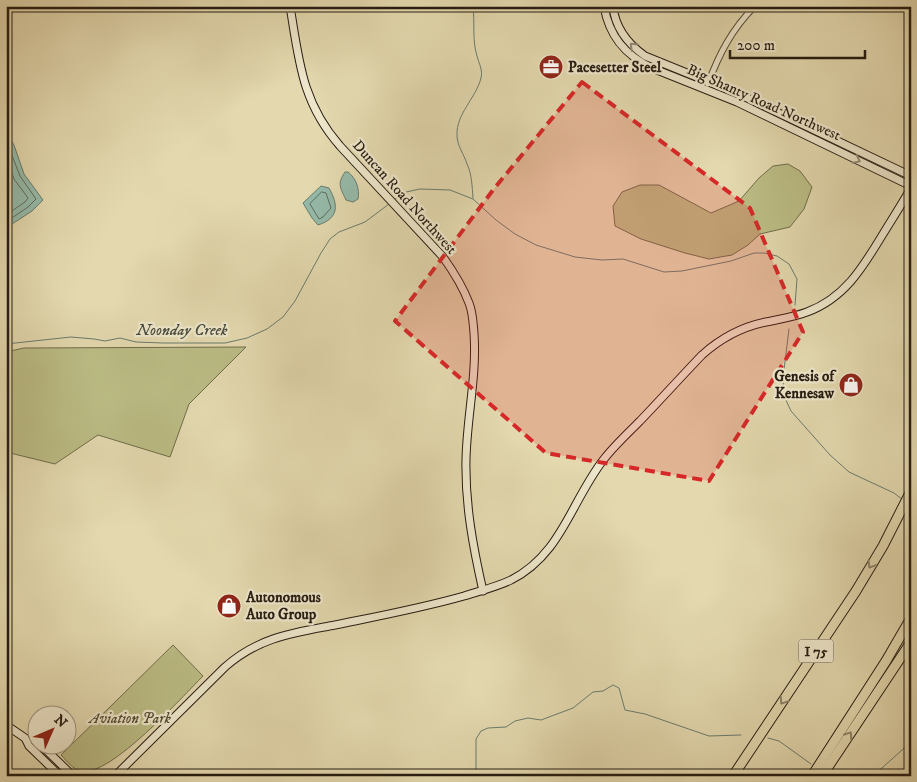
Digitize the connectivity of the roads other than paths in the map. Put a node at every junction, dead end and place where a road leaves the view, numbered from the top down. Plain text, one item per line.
1 (290, 6) edge
2 (604, 6) edge
3 (613, 6) edge
4 (755, 6) edge
5 (709, 82) junction
6 (706, 90) junction
7 (911, 176) edge
8 (911, 187) edge
9 (911, 491) edge
10 (483, 591) junction
11 (910, 620) edge
12 (911, 642) edge
13 (6, 724) edge
14 (25, 738) junction
15 (28, 738) edge
16 (50, 754) edge
17 (60, 776) edge
18 (73, 776) edge
19 (115, 776) edge
20 (733, 776) edge
21 (812, 776) edge
22 (822, 776) edge

1 - 10 street, Duncan Road Northwest
2 - 6 street, Big Shanty Road Northwest
5 -> 3 street, Big Shanty Road Northwest
4 - 5 street
5 - 6 street
5 - 7 street, Big Shanty Road Northwest
6 -> 8 street, Big Shanty Road Northwest
8 - 10 street
9 -> 20 highway, I 75
10 - 19 street
11 - 21 highway
22 -> 12 highway
13 - 14 street
14 - 15 street
14 - 17 street
16 - 18 street

